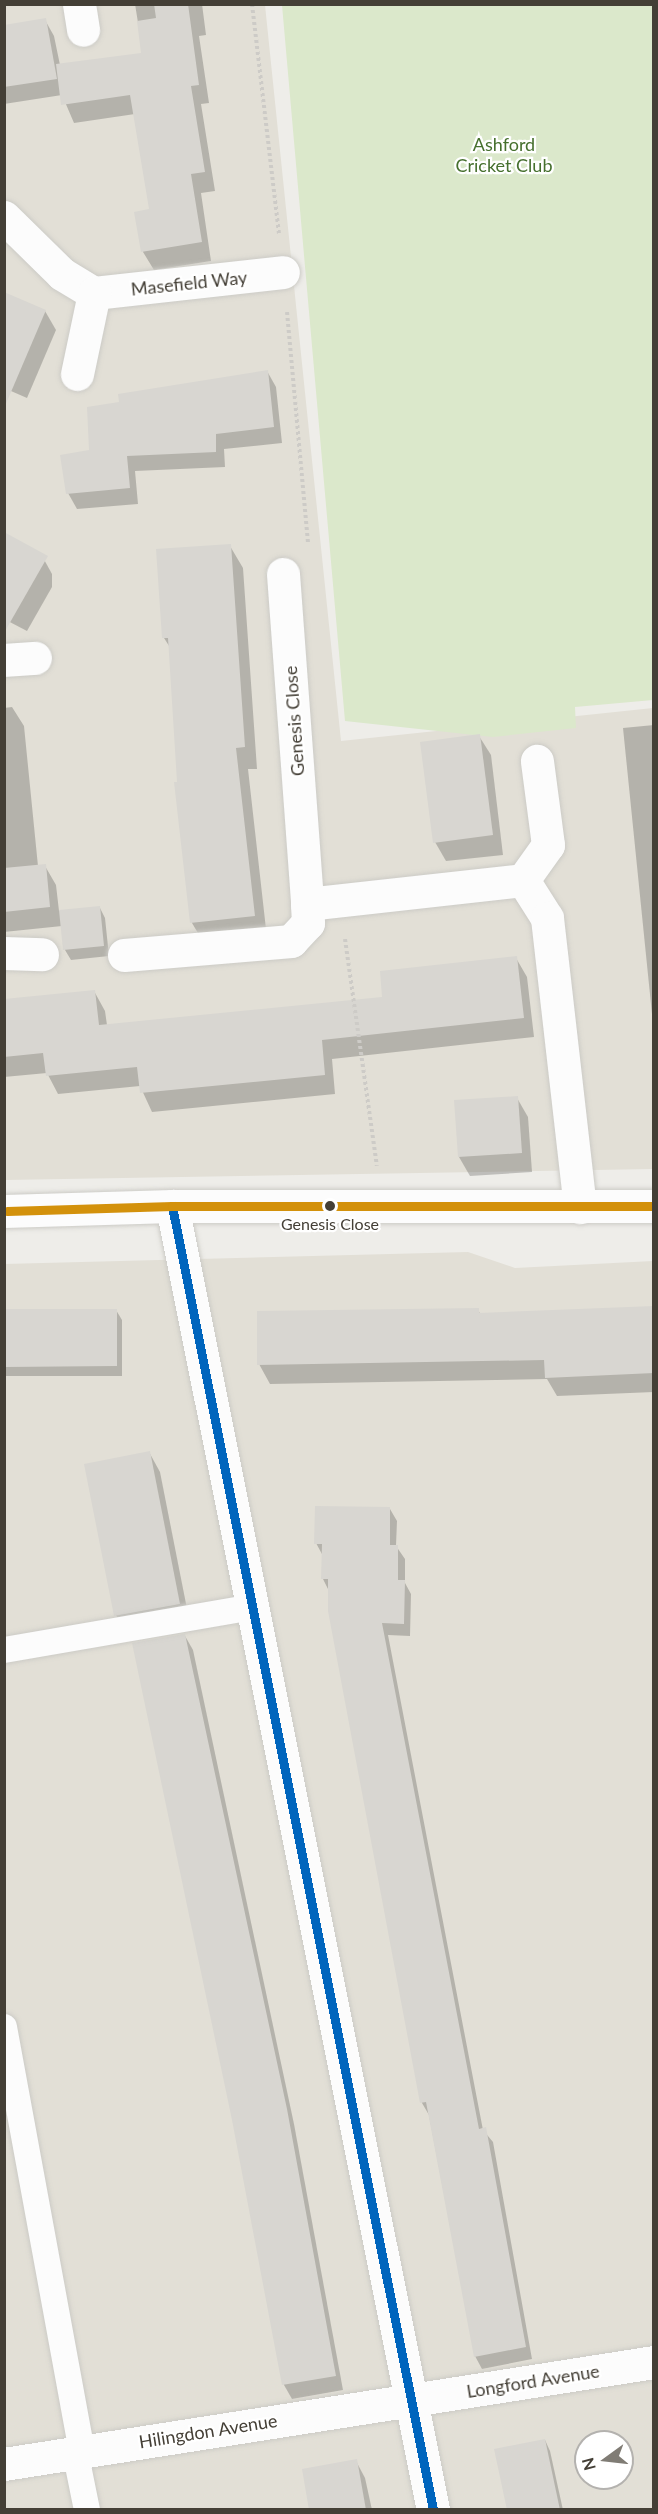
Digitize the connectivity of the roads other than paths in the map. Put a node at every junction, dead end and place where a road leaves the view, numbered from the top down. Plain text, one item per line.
1 (4, 217) edge
2 (284, 272) dead end
3 (94, 293) junction
4 (77, 374) dead end
5 (283, 574) dead end
6 (537, 761) dead end
7 (523, 880) junction
8 (307, 904) junction
9 (4, 953) edge
10 (42, 954) dead end
11 (124, 955) dead end
12 (172, 1206) junction
13 (654, 1206) edge
14 (580, 1207) junction
15 (4, 1211) edge
16 (253, 1607) junction
17 (4, 1650) edge
18 (4, 2027) edge
19 (654, 2362) edge
20 (413, 2400) junction
21 (79, 2450) junction
22 (4, 2464) edge
23 (87, 2510) edge
24 (433, 2510) edge

1 - 3 street
2 - 3 street, Masefield Way
3 - 4 street
5 - 8 street, Genesis Close
6 - 7 street
7 - 8 street
7 - 14 street
8 - 11 street, Genesis Close
9 - 10 street
12 - 14 street
12 - 15 street
12 - 16 street
13 - 14 street
16 - 17 lane
16 - 20 street
18 - 21 lane
19 - 20 street, Longford Avenue
20 - 21 street, Hilingdon Avenue
20 - 24 street
21 - 22 street, Hilingdon Avenue
21 - 23 lane

